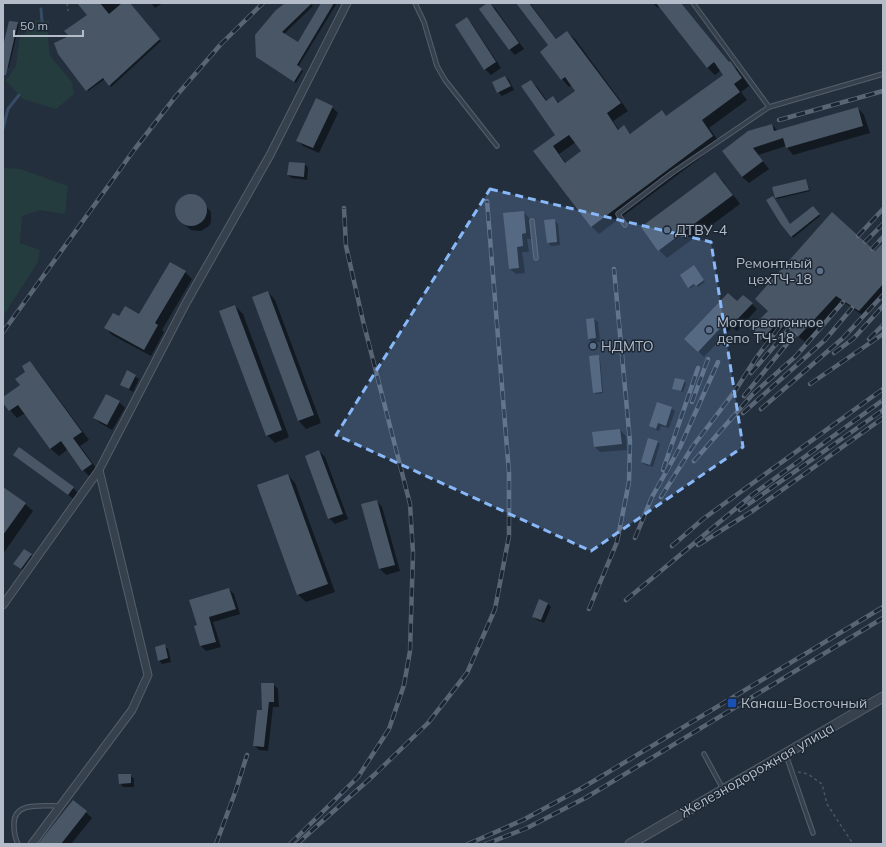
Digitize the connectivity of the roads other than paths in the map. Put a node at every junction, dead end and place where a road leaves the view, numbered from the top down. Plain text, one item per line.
1 (347, 3) edge
2 (415, 3) edge
3 (693, 3) edge
4 (883, 74) edge
5 (769, 107) junction
6 (497, 146) dead end
7 (532, 221) dead end
8 (625, 225) dead end
9 (536, 258) dead end
10 (99, 470) junction
11 (3, 605) edge
12 (883, 697) edge
13 (704, 754) dead end
14 (785, 754) junction
15 (724, 790) junction
16 (60, 806) junction
17 (813, 833) dead end
18 (18, 844) edge
19 (32, 844) edge
20 (630, 844) edge

1 - 10 street
2 - 6 lane
3 - 5 lane
4 - 5 lane
5 - 8 lane
7 - 9 lane
10 - 11 street
10 - 16 street
12 - 14 street, Железнодорожная улица
13 - 15 lane
14 - 15 street, Железнодорожная улица
14 - 17 lane
15 - 20 street, Железнодорожная улица
16 - 18 lane
16 - 19 street

